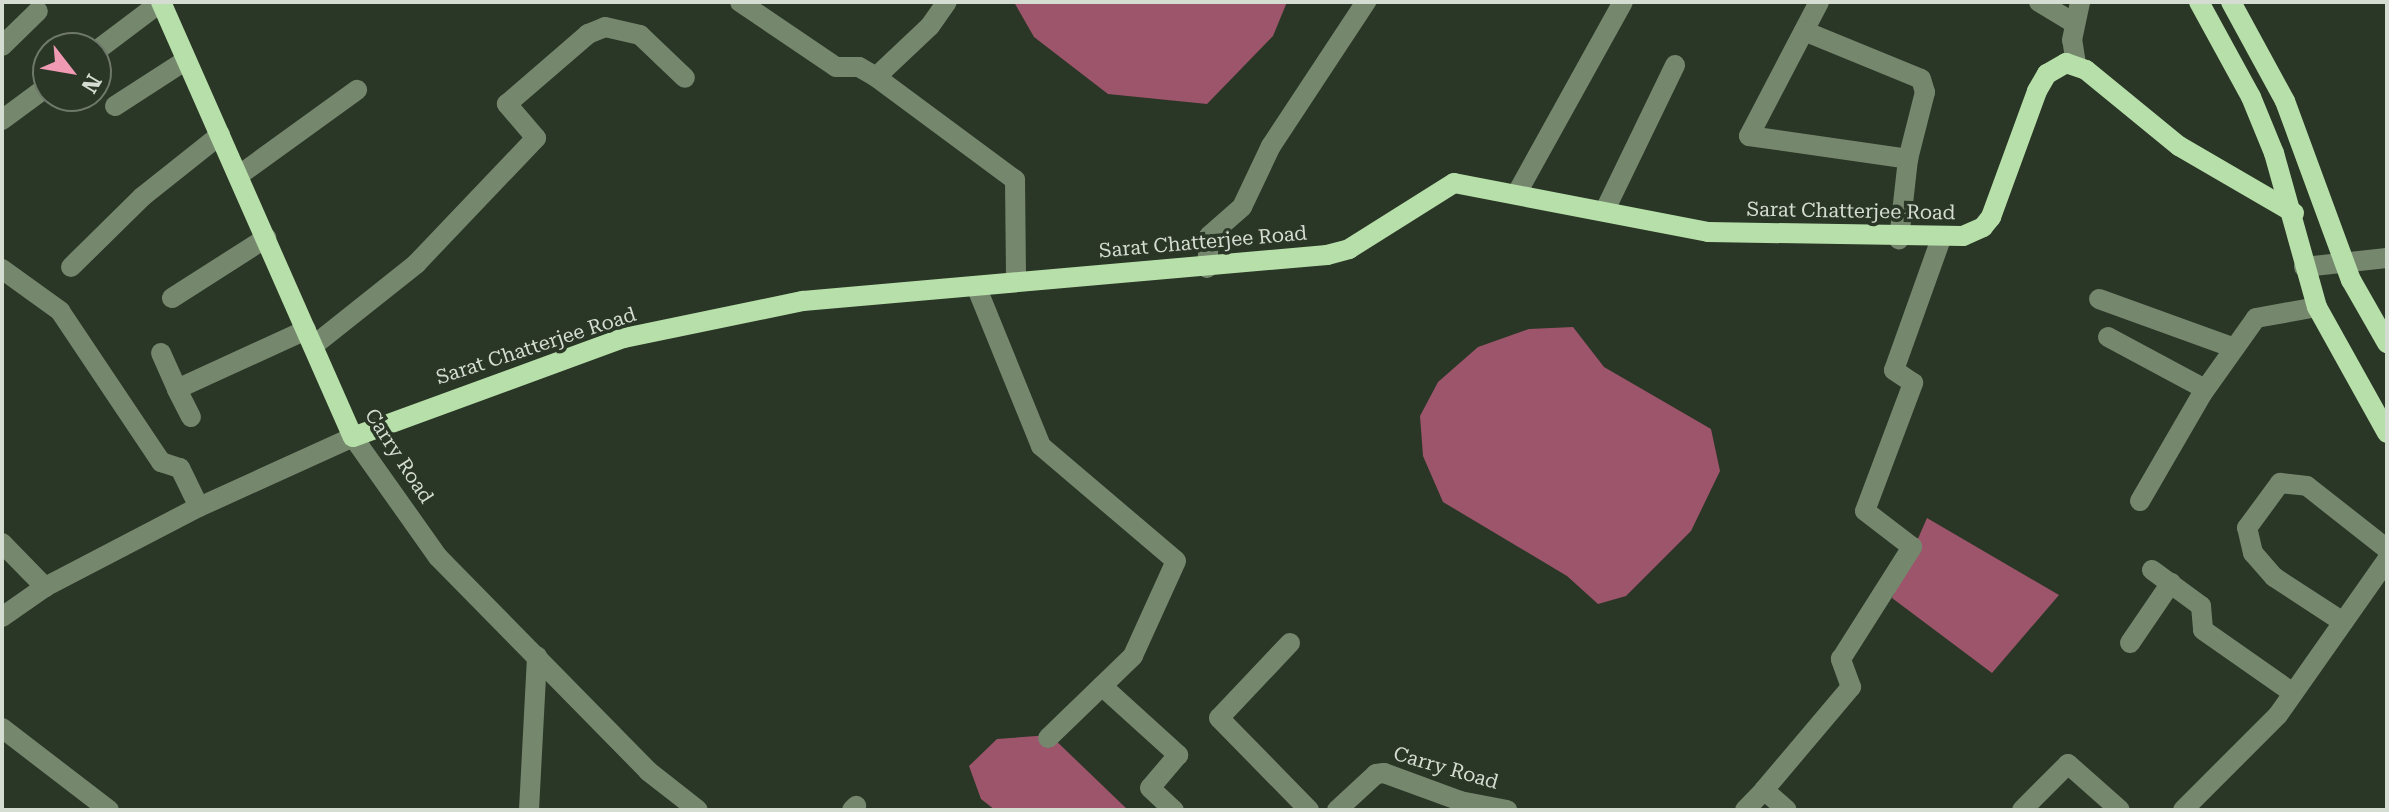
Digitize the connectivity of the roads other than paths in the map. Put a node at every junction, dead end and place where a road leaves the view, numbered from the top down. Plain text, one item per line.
1 (161, 2) edge
2 (740, 2) edge
3 (947, 2) edge
4 (1366, 2) edge
5 (1623, 2) edge
6 (1819, 2) edge
7 (2039, 2) edge
8 (2080, 2) edge
9 (2199, 2) edge
10 (2231, 2) edge
11 (38, 11) dead end
12 (2074, 23) junction
13 (1804, 31) junction
14 (112, 39) edge
15 (2, 46) edge
16 (186, 60) junction
17 (2076, 64) junction
18 (1675, 65) dead end
19 (876, 77) junction
20 (685, 78) dead end
21 (357, 90) dead end
22 (32, 98) edge
23 (115, 106) dead end
24 (2, 120) edge
25 (220, 135) junction
26 (1908, 159) junction
27 (238, 176) junction
28 (1517, 193) junction
29 (1605, 210) junction
30 (2294, 213) junction
31 (266, 238) junction
32 (1899, 239) junction
33 (1941, 239) junction
34 (2387, 258) edge
35 (2344, 262) junction
36 (71, 267) dead end
37 (2304, 267) junction
38 (1207, 268) junction
39 (2, 269) edge
40 (1016, 282) junction
41 (976, 286) junction
42 (172, 298) dead end
43 (2099, 299) dead end
44 (2317, 307) junction
45 (2108, 337) dead end
46 (310, 338) junction
47 (2387, 343) edge
48 (2234, 348) junction
49 (161, 353) dead end
50 (177, 389) junction
51 (2205, 389) junction
52 (191, 417) dead end
53 (2387, 433) edge
54 (353, 437) junction
55 (2140, 501) dead end
56 (199, 507) junction
57 (2, 543) edge
58 (2387, 549) edge
59 (2387, 560) edge
60 (2152, 570) dead end
61 (2171, 583) junction
62 (45, 587) junction
63 (2, 617) edge
64 (2343, 622) junction
65 (1290, 643) dead end
66 (2130, 643) dead end
67 (537, 656) junction
68 (1102, 686) junction
69 (2293, 693) junction
70 (2, 728) edge
71 (1048, 738) dead end
72 (1764, 790) junction
73 (531, 809) edge
74 (109, 810) edge
75 (698, 810) edge
76 (1174, 810) edge
77 (1309, 810) edge
78 (1337, 810) edge
79 (1507, 810) edge
80 (1745, 810) edge
81 (1787, 810) edge
82 (2022, 810) edge
83 (2120, 810) edge
84 (2183, 810) edge

1 - 14 street
1 - 16 main road, Carry Road
2 - 19 street
3 - 19 street
4 - 38 street
5 - 28 street
6 - 13 street
7 - 12 street
8 - 12 street
9 - 30 main road
10 - 35 main road
11 - 15 street
12 - 17 street
13 - 26 street
13 - 26 street
16 - 23 street
16 - 25 main road, Carry Road
17 - 30 main road
17 - 33 main road, Sarat Chatterjee Road
18 - 29 street
19 - 40 street
20 - 46 street
21 - 27 street
22 - 24 street
25 - 27 main road, Carry Road
25 - 36 street
26 - 32 street
27 - 31 main road, Carry Road
28 - 29 main road, Sarat Chatterjee Road
28 - 38 main road, Sarat Chatterjee Road
29 - 32 main road, Sarat Chatterjee Road
30 - 37 main road
31 - 42 street
31 - 46 main road, Carry Road
32 - 33 main road, Sarat Chatterjee Road
33 - 72 street
34 - 35 street
35 - 37 street
35 - 47 main road
37 - 44 main road
38 - 40 main road, Sarat Chatterjee Road
39 - 56 street
40 - 41 main road, Sarat Chatterjee Road
41 - 54 main road, Sarat Chatterjee Road
41 - 68 street
43 - 48 street
44 - 48 street
44 - 53 main road
45 - 51 street
46 - 50 street
46 - 54 main road, Carry Road
48 - 51 street
49 - 50 street
50 - 52 street
51 - 55 street
54 - 56 street, Sarat Chatterjee Road
54 - 67 street, Carry Road
56 - 62 street, Sarat Chatterjee Road
57 - 62 street
58 - 64 street
59 - 64 street
60 - 61 street
61 - 66 street
61 - 69 street
62 - 63 street, Sarat Chatterjee Road
64 - 69 street
65 - 77 street
67 - 73 street
67 - 75 street, Carry Road
68 - 71 street
68 - 76 street
69 - 84 street
70 - 74 street
72 - 80 street
72 - 81 street
78 - 79 street, Carry Road
82 - 83 street

